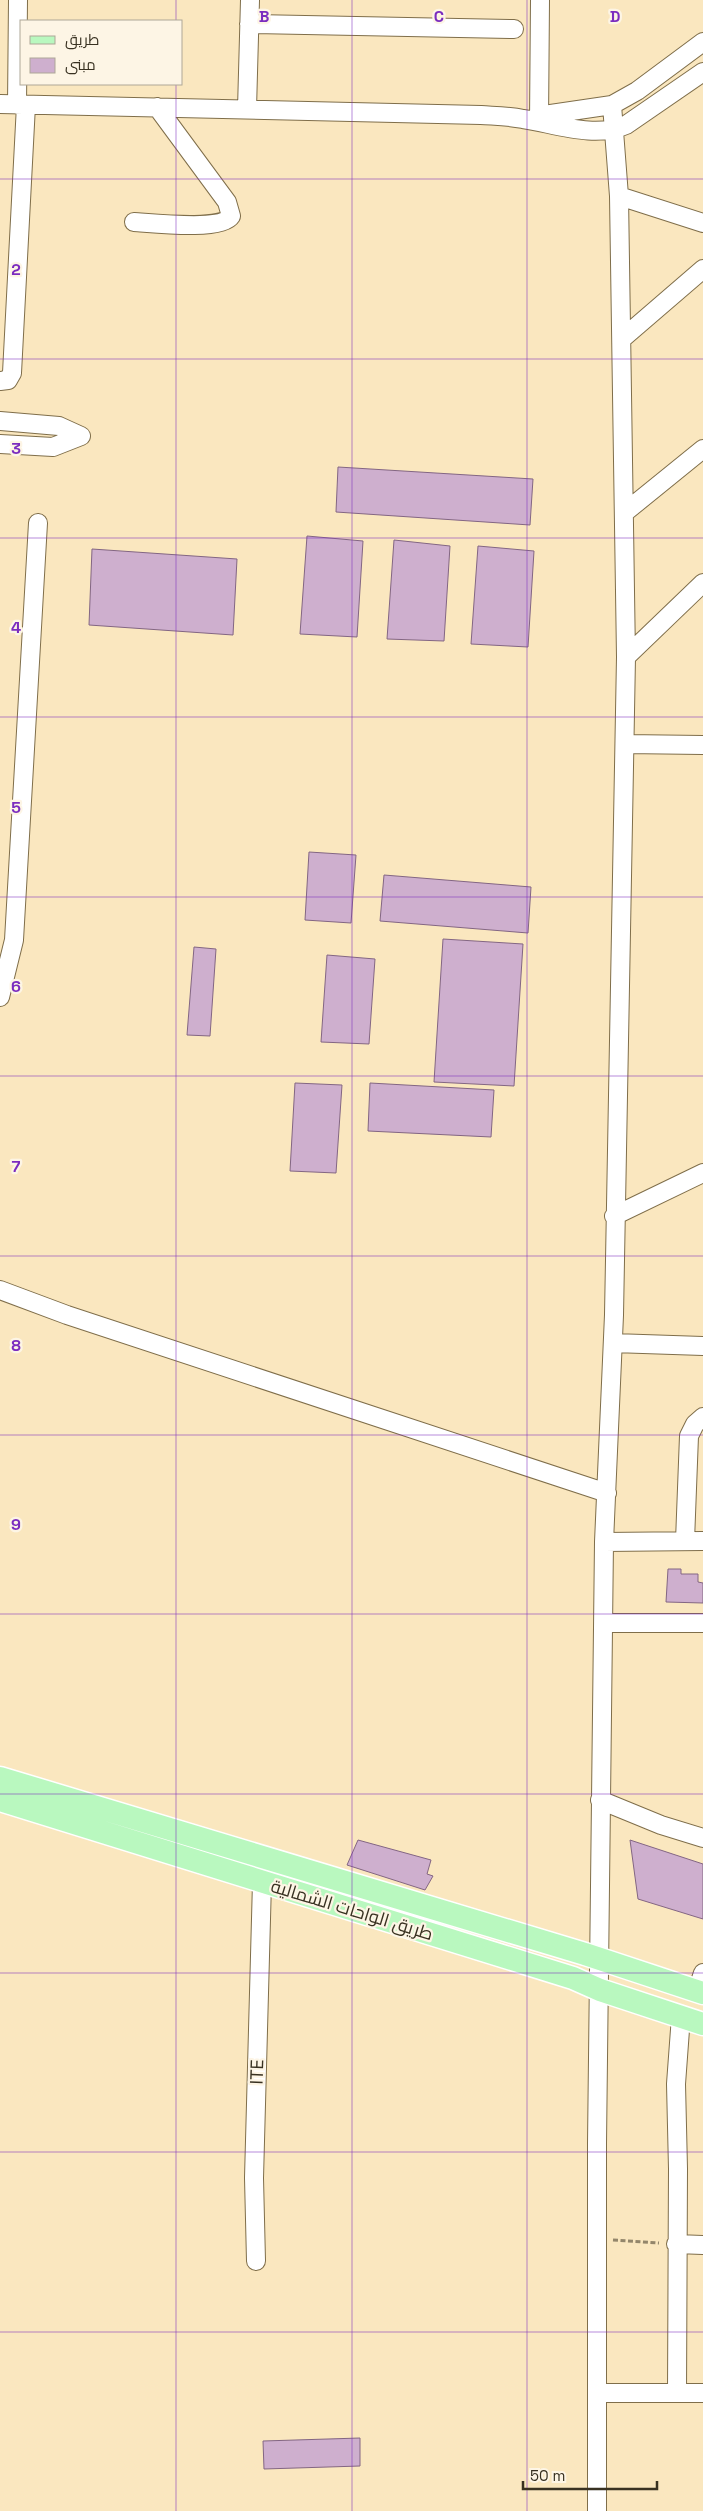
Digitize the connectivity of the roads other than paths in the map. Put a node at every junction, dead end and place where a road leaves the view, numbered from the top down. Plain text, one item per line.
1 (18, 0) edge
2 (250, 0) edge
3 (540, 0) edge
4 (249, 24) junction
5 (514, 29) dead end
6 (703, 42) edge
7 (703, 72) edge
8 (9, 104) edge
9 (612, 105) junction
10 (157, 106) junction
11 (246, 109) junction
12 (533, 119) junction
13 (616, 130) junction
14 (619, 196) junction
15 (134, 222) dead end
16 (703, 223) edge
17 (703, 269) edge
18 (623, 338) junction
19 (0, 380) edge
20 (0, 421) edge
21 (0, 444) edge
22 (703, 449) edge
23 (624, 513) junction
24 (38, 523) dead end
25 (703, 583) edge
26 (626, 657) junction
27 (625, 744) junction
28 (703, 745) edge
29 (4, 961) edge
30 (0, 997) edge
31 (703, 1173) edge
32 (614, 1216) junction
33 (0, 1290) edge
34 (612, 1343) junction
35 (703, 1346) edge
36 (703, 1417) edge
37 (607, 1493) junction
38 (685, 1541) junction
39 (703, 1541) edge
40 (604, 1542) junction
41 (604, 1622) junction
42 (703, 1623) edge
43 (0, 1778) edge
44 (0, 1800) edge
45 (600, 1800) junction
46 (703, 1838) edge
47 (262, 1882) junction
48 (600, 1959) junction
49 (701, 1986) edge
50 (600, 1990) junction
51 (681, 2016) junction
52 (703, 2024) edge
53 (676, 2244) junction
54 (703, 2245) edge
55 (256, 2261) dead end
56 (598, 2393) junction
57 (676, 2393) junction
58 (703, 2393) edge
59 (597, 2511) edge

1 - 8 street
2 - 4 street
3 - 12 street
4 - 5 street
4 - 11 street
6 - 9 street
7 - 13 street
8 - 10 street
8 - 19 street
9 - 12 street
9 - 13 street
10 - 11 street
10 - 15 street
11 - 12 street
12 - 13 street
13 - 14 street
14 - 16 street
14 - 18 street
17 - 18 street
18 - 23 street
20 - 21 street
22 - 23 street
23 - 26 street
24 - 29 street
25 - 26 street
26 - 27 street
27 - 28 street
27 - 32 street
29 - 30 street
31 - 32 street
32 - 34 street
33 - 37 street
34 - 35 street
34 - 37 street
36 - 38 street
37 - 40 street
38 - 39 street
38 - 40 street
40 - 41 street
41 - 42 street
41 - 45 street
43 - 48 main road, طريق الواحات الشمالية
44 - 47 main road, طريق الواحات الشمالية
45 - 46 street
45 - 48 street
47 - 50 main road, طريق الواحات الشمالية
47 - 55 street, ITE
48 - 49 main road, طريق الواحات الشمالية
48 - 50 street
50 - 51 main road, طريق الواحات الشمالية
50 - 56 street
51 - 52 main road, طريق الواحات الشمالية
51 - 53 street
53 - 54 street
53 - 57 street
56 - 57 street
56 - 59 street
57 - 58 street

